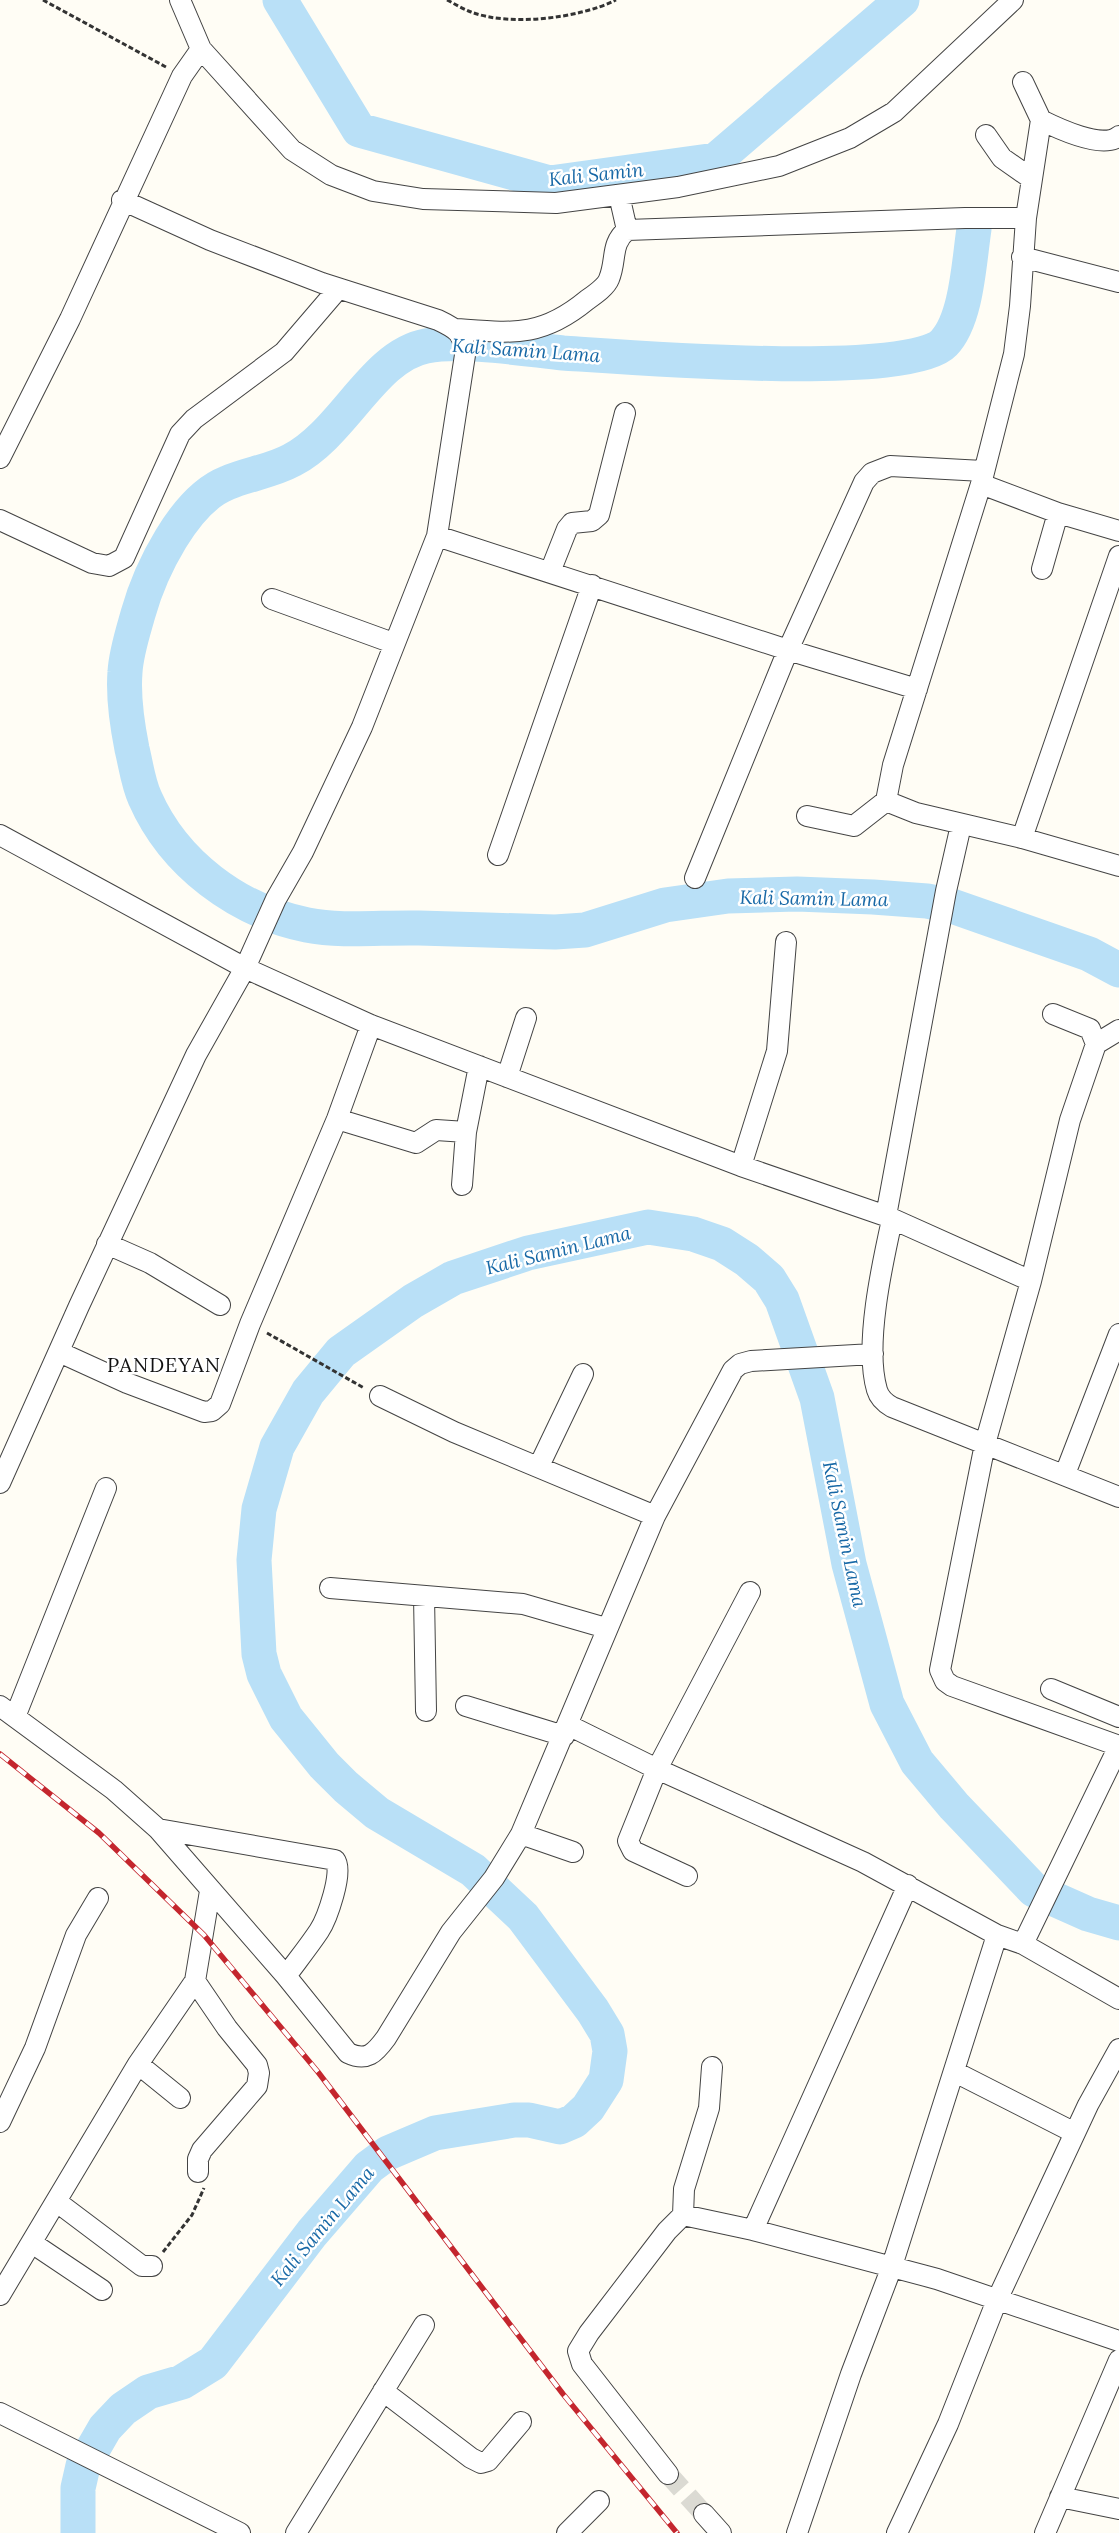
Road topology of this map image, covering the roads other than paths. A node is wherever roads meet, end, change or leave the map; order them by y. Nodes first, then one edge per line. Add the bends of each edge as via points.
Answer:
1 (180, 0) edge
2 (1014, 0) edge
3 (202, 49) junction
4 (1023, 82) dead end
5 (1041, 120) junction
6 (986, 135) dead end
7 (1119, 136) edge
8 (1032, 179) junction
9 (619, 195) junction
10 (122, 200) junction
11 (1026, 218) junction
12 (627, 230) junction
13 (1022, 257) junction
14 (1119, 282) edge
15 (338, 290) junction
16 (456, 329) junction
17 (625, 413) dead end
18 (0, 458) edge
19 (982, 477) junction
20 (1058, 513) junction
21 (0, 520) edge
22 (1119, 532) edge
23 (437, 536) junction
24 (1119, 556) edge
25 (1042, 570) dead end
26 (550, 572) junction
27 (592, 585) junction
28 (272, 599) dead end
29 (394, 642) junction
30 (788, 650) junction
31 (917, 689) junction
32 (886, 801) junction
33 (807, 816) dead end
34 (961, 825) junction
35 (0, 835) edge
36 (1022, 838) junction
37 (498, 855) dead end
38 (1119, 866) edge
39 (695, 878) dead end
40 (786, 942) dead end
41 (245, 968) junction
42 (1053, 1014) dead end
43 (526, 1018) dead end
44 (371, 1025) junction
45 (1119, 1030) edge
46 (1096, 1044) junction
47 (479, 1066) junction
48 (507, 1076) junction
49 (337, 1119) junction
50 (466, 1132) junction
51 (741, 1166) junction
52 (462, 1185) dead end
53 (889, 1218) junction
54 (107, 1244) junction
55 (1031, 1281) junction
56 (220, 1305) dead end
57 (1119, 1334) edge
58 (59, 1352) junction
59 (872, 1354) junction
60 (583, 1374) dead end
61 (380, 1396) road end
62 (985, 1444) junction
63 (6, 1453) edge
64 (539, 1466) junction
65 (1065, 1474) junction
66 (0, 1484) edge
67 (106, 1488) dead end
68 (1119, 1497) edge
69 (655, 1516) junction
70 (330, 1588) dead end
71 (750, 1592) dead end
72 (424, 1596) junction
73 (606, 1628) junction
74 (1051, 1689) dead end
75 (466, 1706) dead end
76 (426, 1711) dead end
77 (8, 1712) edge
78 (1119, 1717) edge
79 (566, 1731) junction
80 (1119, 1746) edge
81 (657, 1769) junction
82 (158, 1830) junction
83 (521, 1834) junction
84 (574, 1852) dead end
85 (687, 1876) dead end
86 (908, 1885) junction
87 (210, 1891) junction
88 (98, 1898) dead end
89 (997, 1935) junction
90 (1023, 1944) junction
91 (286, 1976) junction
92 (195, 1981) junction
93 (1119, 1999) edge
94 (1119, 2049) edge
95 (138, 2064) junction
96 (712, 2067) dead end
97 (955, 2072) junction
98 (180, 2098) dead end
99 (0, 2122) edge
100 (1075, 2133) junction
101 (198, 2172) dead end
102 (57, 2202) junction
103 (682, 2215) junction
104 (753, 2230) junction
105 (32, 2243) junction
106 (152, 2266) road end
107 (890, 2269) junction
108 (3, 2283) edge
109 (102, 2290) dead end
110 (998, 2300) junction
111 (424, 2325) dead end
112 (1119, 2342) edge
113 (1119, 2360) edge
114 (383, 2391) junction
115 (0, 2414) edge
116 (521, 2422) dead end
117 (668, 2474) tunnel mouth
118 (1060, 2497) junction
119 (599, 2501) dead end
120 (1119, 2509) edge
121 (704, 2514) tunnel mouth
122 (240, 2533) edge
123 (296, 2533) edge
124 (567, 2533) edge
125 (721, 2533) edge
126 (798, 2533) edge
127 (897, 2533) edge
128 (1045, 2533) edge

1 - 3 street
2 - 9 street via 894,112 850,138 779,166 678,188
3 - 9 street via 292,150 331,175 373,191 423,199 491,202 556,203
3 - 10 street via 182,76
4 - 5 street
5 - 7 street via 1103,142
5 - 8 street
6 - 8 street via 1002,158
8 - 11 street
9 - 12 street
10 - 15 street via 210,240
10 - 18 street via 70,319
11 - 12 street
11 - 13 street
12 - 16 street via 617,238 609,280 571,313 541,327 514,333
13 - 14 street
13 - 19 street via 1014,354
15 - 16 street via 438,320
15 - 21 street via 284,352 194,419 180,434 124,558 109,566 92,563
16 - 23 street via 464,342 465,355
17 - 26 street via 599,515 592,520 572,523
19 - 20 street
19 - 30 street via 890,466 872,472 864,482
19 - 31 street
20 - 22 street
20 - 25 street
23 - 26 street
23 - 29 street
24 - 36 street
26 - 27 street
27 - 30 street
27 - 37 street
28 - 29 street
29 - 41 street via 362,726
30 - 31 street
30 - 39 street
31 - 32 street via 893,765
32 - 33 street via 854,826
32 - 34 street via 902,809
34 - 36 street
34 - 53 street via 946,891
35 - 41 street
36 - 38 street
40 - 51 street via 777,1051
41 - 44 street
41 - 54 street via 196,1055
42 - 46 street via 1090,1029
43 - 48 street
44 - 47 street
44 - 49 street
45 - 46 street
46 - 55 street via 1070,1120
47 - 48 street
47 - 50 street
48 - 51 street
49 - 50 street via 416,1143 436,1130
49 - 58 street via 250,1324 220,1404 209,1412 127,1383
50 - 52 street
51 - 53 street
53 - 55 street
53 - 59 street
54 - 56 street via 150,1263
54 - 58 street
55 - 62 street
57 - 65 street
58 - 63 street
59 - 62 street via 876,1389 886,1403
59 - 69 street via 767,1359 746,1362 733,1370
60 - 64 street
61 - 64 street via 454,1432
62 - 65 street
62 - 80 street via 940,1670 942,1677 952,1686
63 - 66 street
64 - 69 street
65 - 68 street
67 - 77 street
69 - 73 street
70 - 72 street
71 - 81 street
72 - 73 street via 530,1605
72 - 76 street
73 - 79 street
74 - 78 street
75 - 79 street
77 - 82 street via 114,1790
79 - 81 street
79 - 83 street
80 - 90 street
81 - 85 street via 629,1845 632,1851
81 - 86 street
82 - 87 street
82 - 91 street via 335,1860 339,1870 323,1923
83 - 84 street
83 - 91 street via 489,1884 451,1932 376,2053 356,2057 348,2053
86 - 89 street
86 - 104 street
87 - 91 street
87 - 92 street
88 - 99 street via 76,1935 36,2048
89 - 90 street
89 - 97 street
90 - 93 street
92 - 95 street
92 - 101 street via 254,2060 259,2072 256,2086 202,2150
94 - 100 street
95 - 98 street
95 - 102 street
96 - 103 street via 709,2108 684,2189
97 - 100 street
97 - 107 street
100 - 110 street
102 - 105 street
102 - 106 street via 142,2266
103 - 104 street
103 - 117 street via 578,2351 582,2364
104 - 107 street
105 - 108 street
105 - 109 street
107 - 110 street via 937,2279
107 - 126 street
110 - 112 street
110 - 127 street via 948,2424
111 - 114 street
113 - 118 street
114 - 116 street via 482,2463 488,2461
114 - 123 street
115 - 122 street
118 - 120 street
118 - 128 street
119 - 124 street
121 - 125 street

